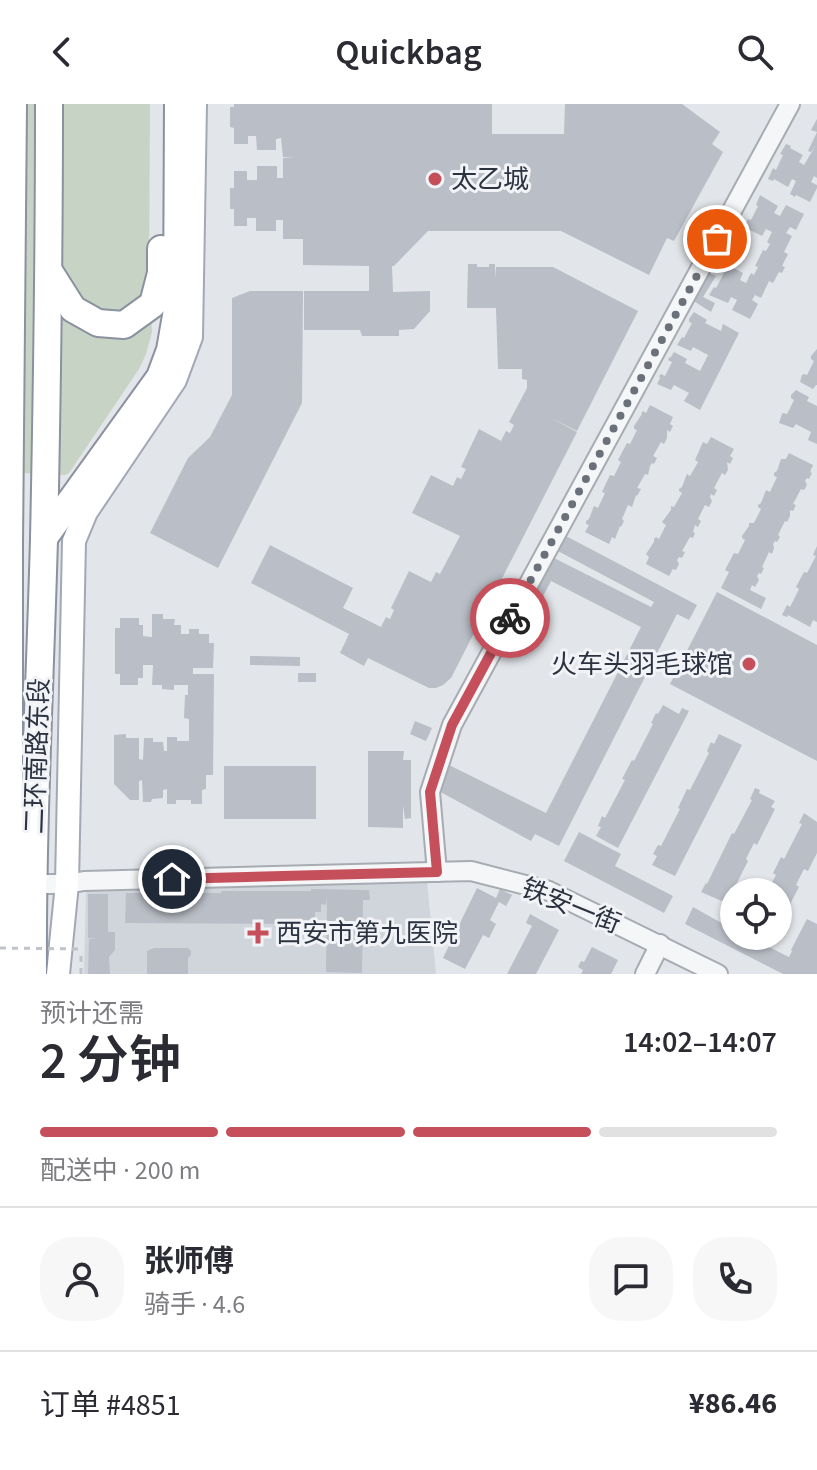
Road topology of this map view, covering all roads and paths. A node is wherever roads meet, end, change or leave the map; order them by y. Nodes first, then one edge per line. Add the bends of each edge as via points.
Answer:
1 (13, 104) edge
2 (49, 104) edge
3 (160, 104) edge
4 (178, 104) edge
5 (195, 104) edge
6 (790, 104) edge
7 (49, 271) junction
8 (6, 292) edge
9 (4, 537) edge
10 (44, 538) junction
11 (10, 869) edge
12 (437, 872) junction
13 (67, 884) junction
14 (660, 944) junction
15 (0, 948) edge
16 (7, 974) edge
17 (33, 974) edge
18 (58, 974) edge
19 (81, 974) edge
20 (645, 974) edge
21 (718, 974) edge

1 - 8 highway, 二环南路东段
2 - 7 highway, 二环南路东段
3 - 7 highway via 161,273 153,304 124,325 98,323 73,309
4 - 10 highway via 177,310 170,350 160,377
5 - 13 main road via 191,337 175,380 86,512 74,541
6 - 12 street via 452,725 430,792
7 - 10 highway, 二环南路东段
8 - 9 highway, 二环南路东段
9 - 11 highway, 二环南路东段
10 - 11 highway, 二环南路东段
11 - 13 street, 铁安一街
11 - 16 highway, 二环南路东段
11 - 17 highway, 二环南路东段
12 - 13 street, 铁安一街
12 - 14 street, 铁安一街 via 471,871 549,891
13 - 18 main road
14 - 20 street
14 - 21 street, 铁安一街
15 - 19 path, bridge via 82,949

